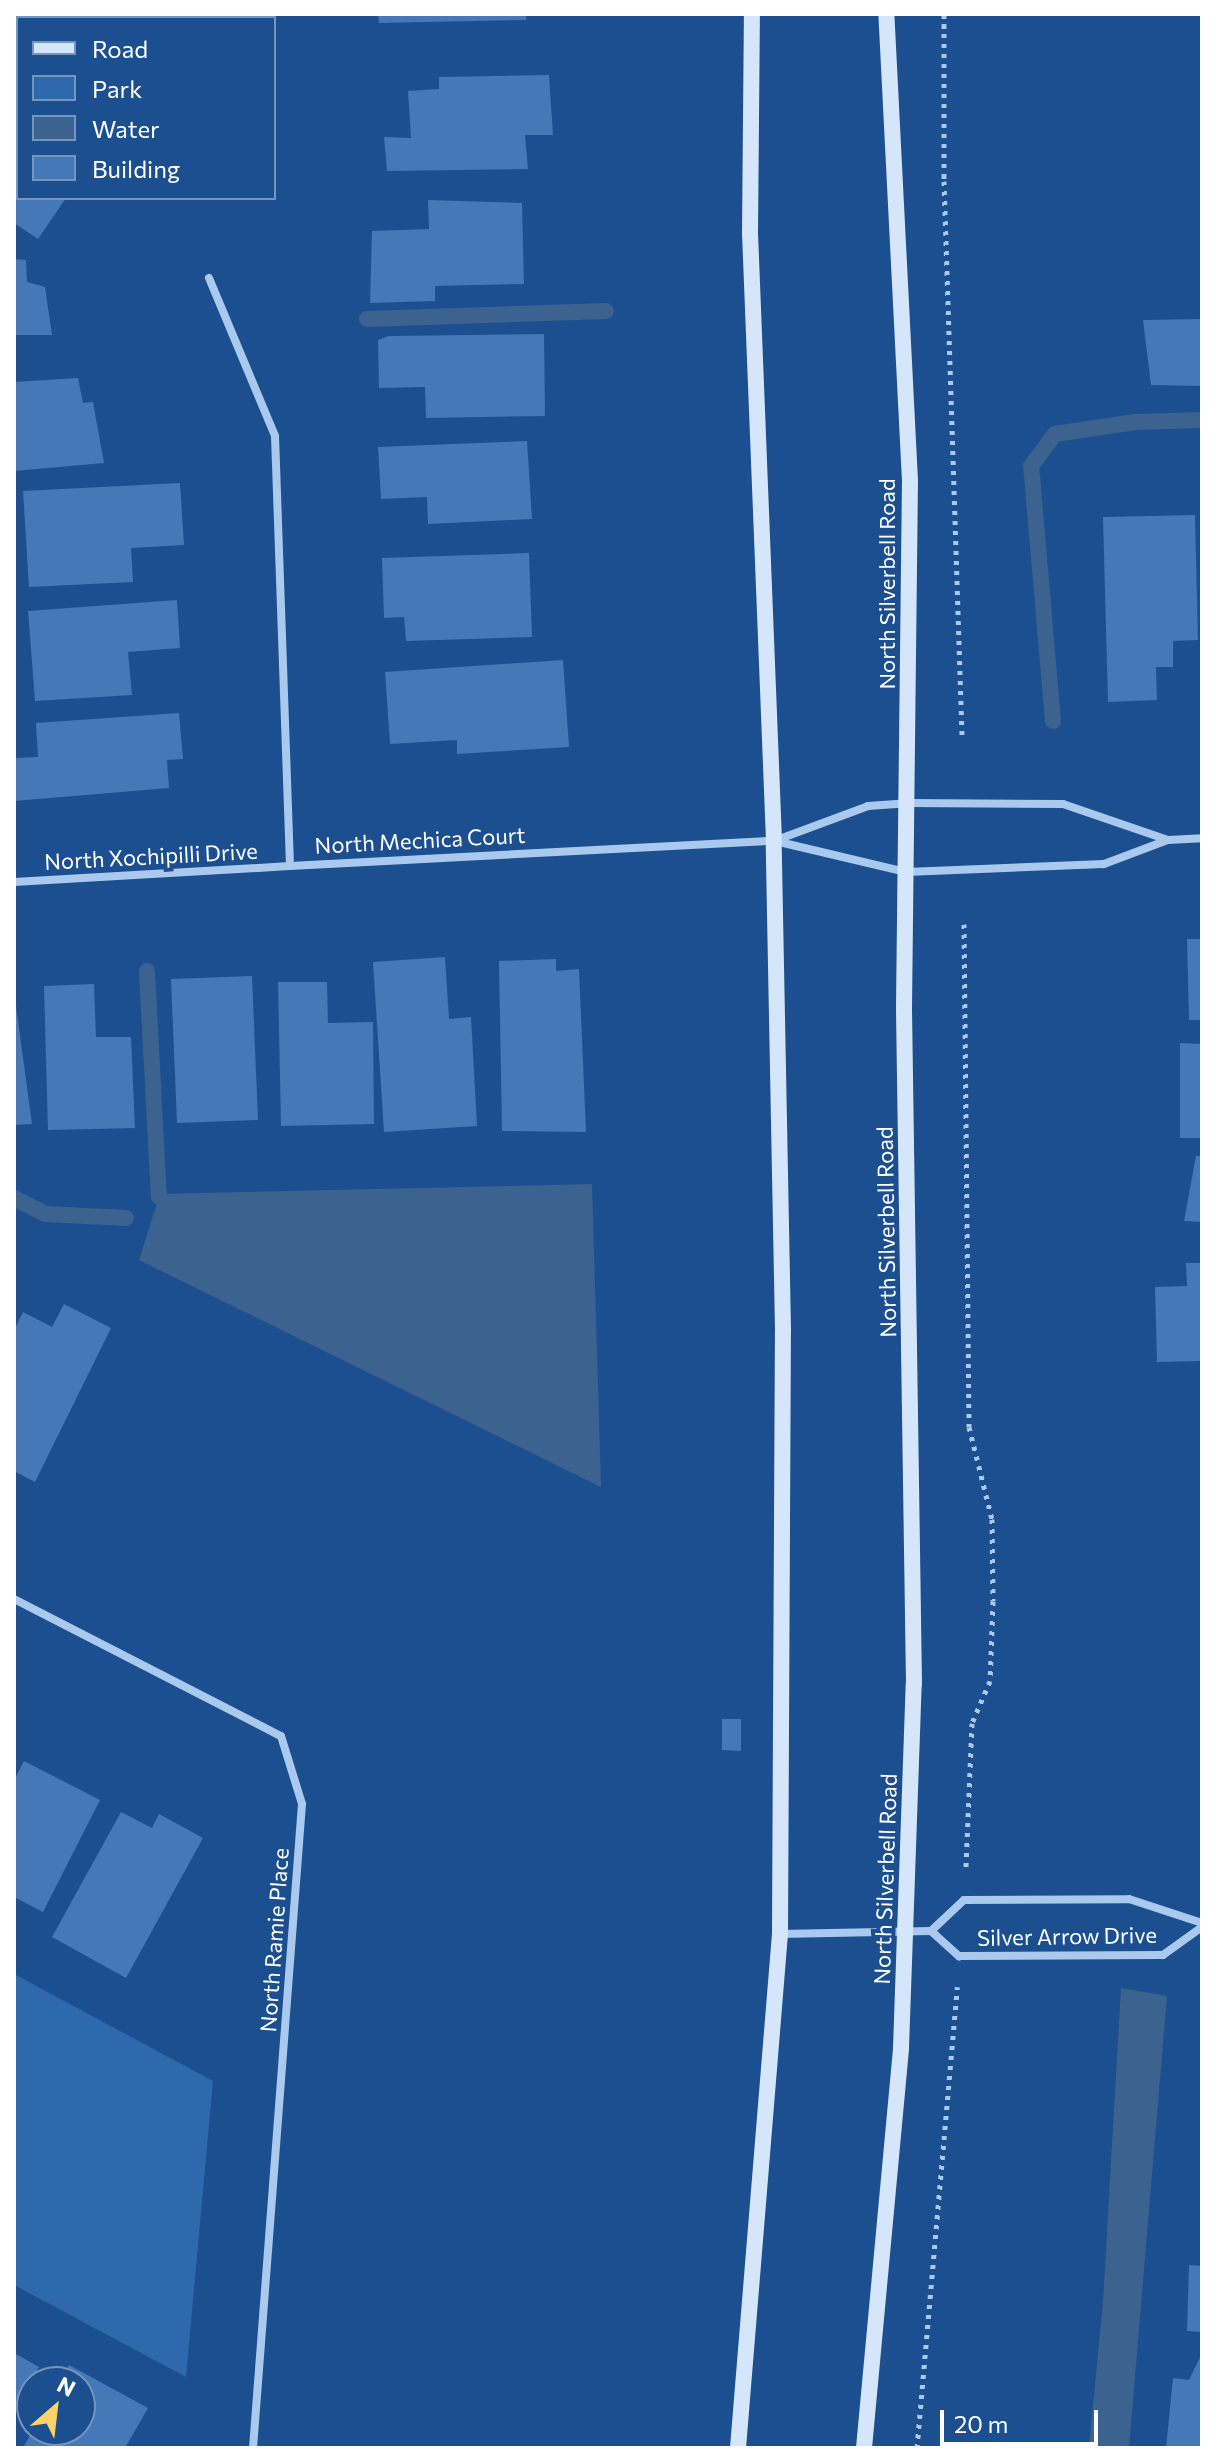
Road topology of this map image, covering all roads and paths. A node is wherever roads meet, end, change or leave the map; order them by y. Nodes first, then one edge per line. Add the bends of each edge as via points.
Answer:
1 (752, 14) edge
2 (886, 14) edge
3 (944, 14) edge
4 (209, 278) dead end
5 (962, 736) dead end
6 (907, 803) junction
7 (1202, 838) edge
8 (1168, 840) junction
9 (774, 841) junction
10 (290, 866) junction
11 (906, 872) junction
12 (14, 882) edge
13 (964, 924) dead end
14 (14, 1599) edge
15 (969, 1832) dead end
16 (1202, 1925) edge
17 (905, 1930) junction
18 (931, 1931) junction
19 (780, 1934) junction
20 (956, 1999) dead end
21 (253, 2448) edge
22 (738, 2448) edge
23 (864, 2448) edge
24 (917, 2448) edge

1 - 9 main road via 750,234
2 - 6 main road, North Silverbell Road via 910,481
3 - 5 path via 944,181
4 - 10 street, North Mechica Court via 275,436
6 - 8 street, North Mechica Court via 1063,804
6 - 9 street, North Mechica Court via 868,806
6 - 11 main road, North Silverbell Road
7 - 8 street
8 - 11 street via 1104,864
9 - 10 street, North Mechica Court
9 - 11 street
9 - 19 main road via 783,1330
10 - 12 street, North Xochipilli Drive
11 - 17 main road, North Silverbell Road via 914,1605
13 - 15 path via 969,1427 992,1519 993,1601 990,1681 972,1723
14 - 21 street, North Ramie Place via 281,1736 302,1804
16 - 18 street, Silver Arrow Drive via 1129,1899 964,1900
16 - 18 street, Silver Arrow Drive via 1163,1955 959,1956
17 - 18 street
17 - 19 street
17 - 23 main road, North Silverbell Road via 901,2048
19 - 22 main road
20 - 24 path

